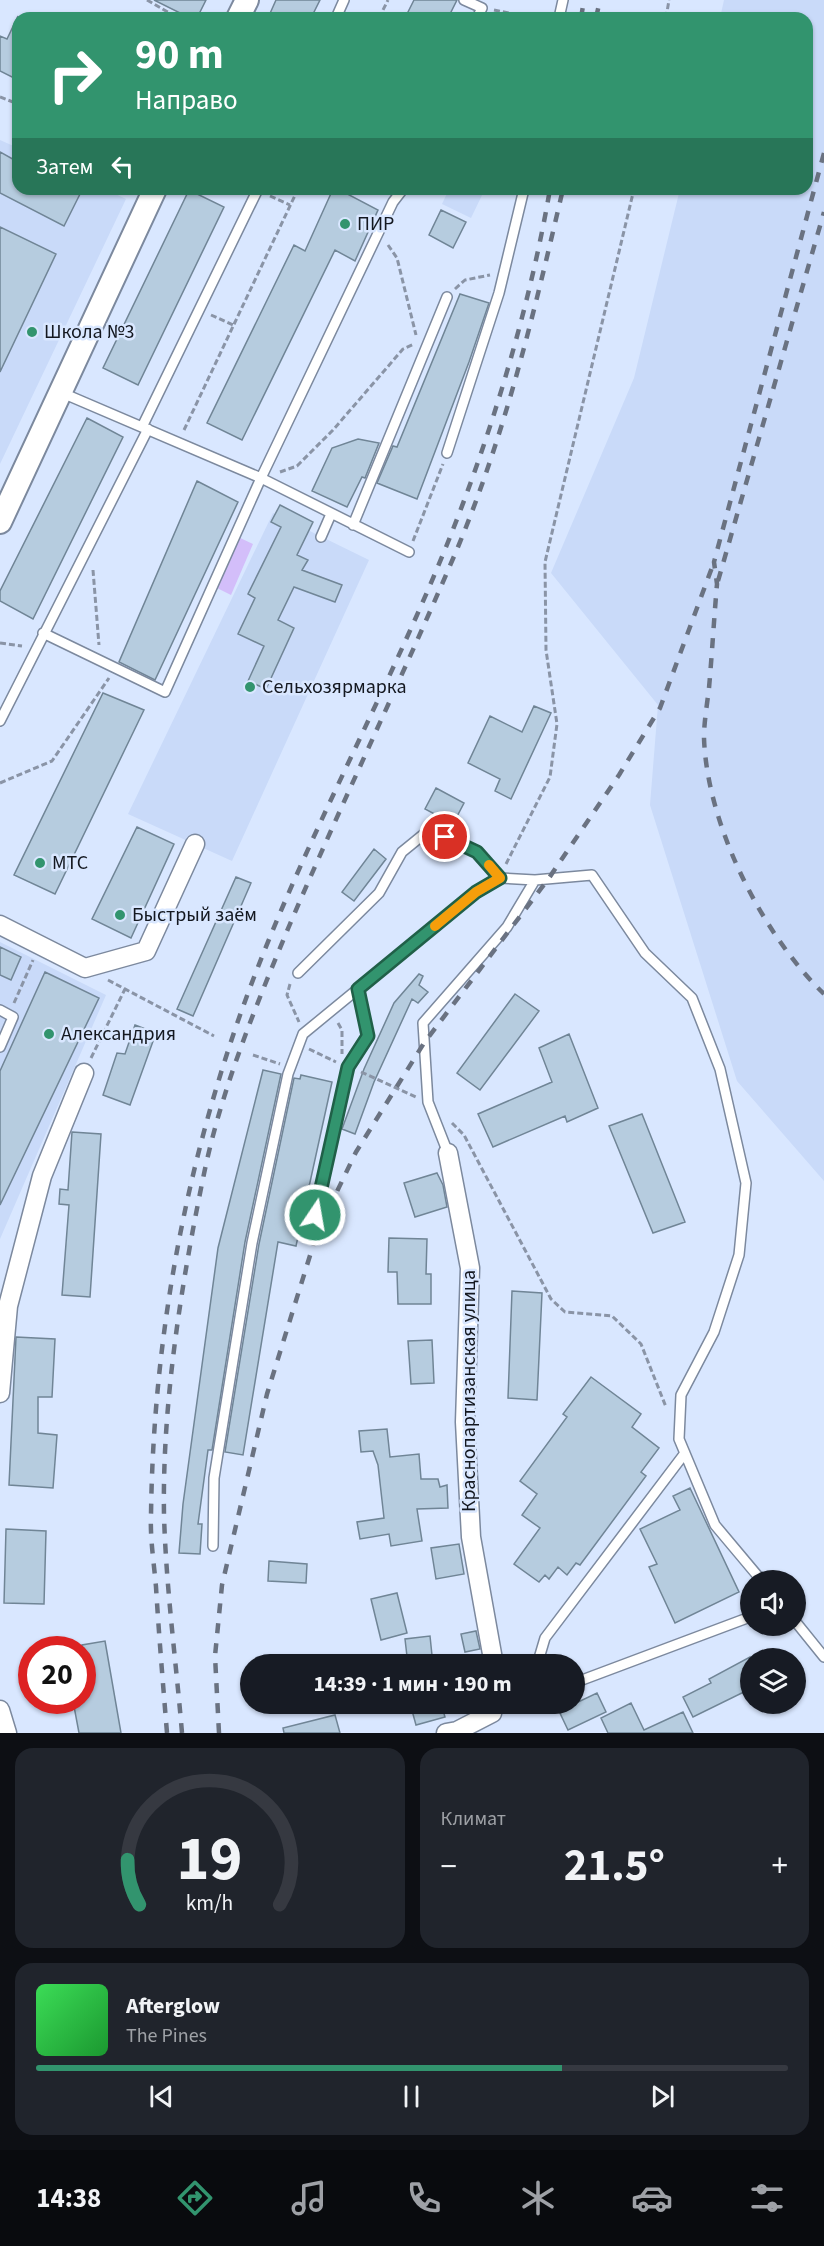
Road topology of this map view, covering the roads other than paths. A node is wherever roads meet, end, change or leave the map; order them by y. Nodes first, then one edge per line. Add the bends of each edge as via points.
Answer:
1 (464, 0) edge
2 (480, 12) edge
3 (152, 195) edge
4 (254, 195) edge
5 (400, 195) edge
6 (523, 195) edge
7 (447, 297) road end
8 (60, 392) junction
9 (145, 428) junction
10 (447, 453) road end
11 (261, 478) junction
12 (331, 514) junction
13 (0, 522) edge
14 (353, 525) junction
15 (321, 537) dead end
16 (410, 552) road end
17 (43, 633) junction
18 (0, 721) edge
19 (195, 844) dead end
20 (500, 878) junction
21 (535, 880) junction
22 (0, 925) edge
23 (298, 973) road end
24 (358, 989) junction
25 (0, 1010) edge
26 (0, 1047) edge
27 (84, 1073) road end
28 (448, 1153) joint
29 (315, 1215) dead end
30 (0, 1393) edge
31 (685, 1453) junction
32 (213, 1546) dead end
33 (753, 1570) edge
34 (740, 1621) edge
35 (806, 1635) edge
36 (492, 1654) edge
37 (540, 1654) edge
38 (824, 1657) edge
39 (585, 1679) edge
40 (0, 1710) edge
41 (490, 1714) edge
42 (7, 1733) edge
43 (446, 1733) edge

1 - 2 lane via 482,8
3 - 8 street
4 - 9 lane
5 - 11 lane
6 - 10 lane via 505,271
7 - 14 lane
8 - 9 lane
8 - 13 street
9 - 11 lane
9 - 17 lane
11 - 12 lane
11 - 17 lane via 165,692
12 - 14 lane
12 - 15 lane
14 - 16 lane
17 - 18 lane
19 - 22 street via 146,951 85,968
20 - 21 lane
20 - 23 lane via 477,852 429,830 402,852 379,893
20 - 24 lane via 476,892
21 - 28 lane via 507,927 423,1023 428,1102
21 - 31 lane via 592,875 645,953 692,998 720,1069 746,1183 745,1194 739,1256 714,1332 681,1395 679,1439
24 - 29 lane via 368,1036 348,1067
24 - 32 lane via 303,1034 291,1067 252,1243 219,1443
25 - 26 lane via 13,1017
27 - 30 street via 42,1176 8,1306
28 - 36 street, Краснопартизанская улица via 470,1268 465,1422 471,1537
31 - 33 lane via 715,1525
31 - 37 lane via 545,1638
34 - 39 lane
35 - 38 lane
40 - 42 street
41 - 43 street

